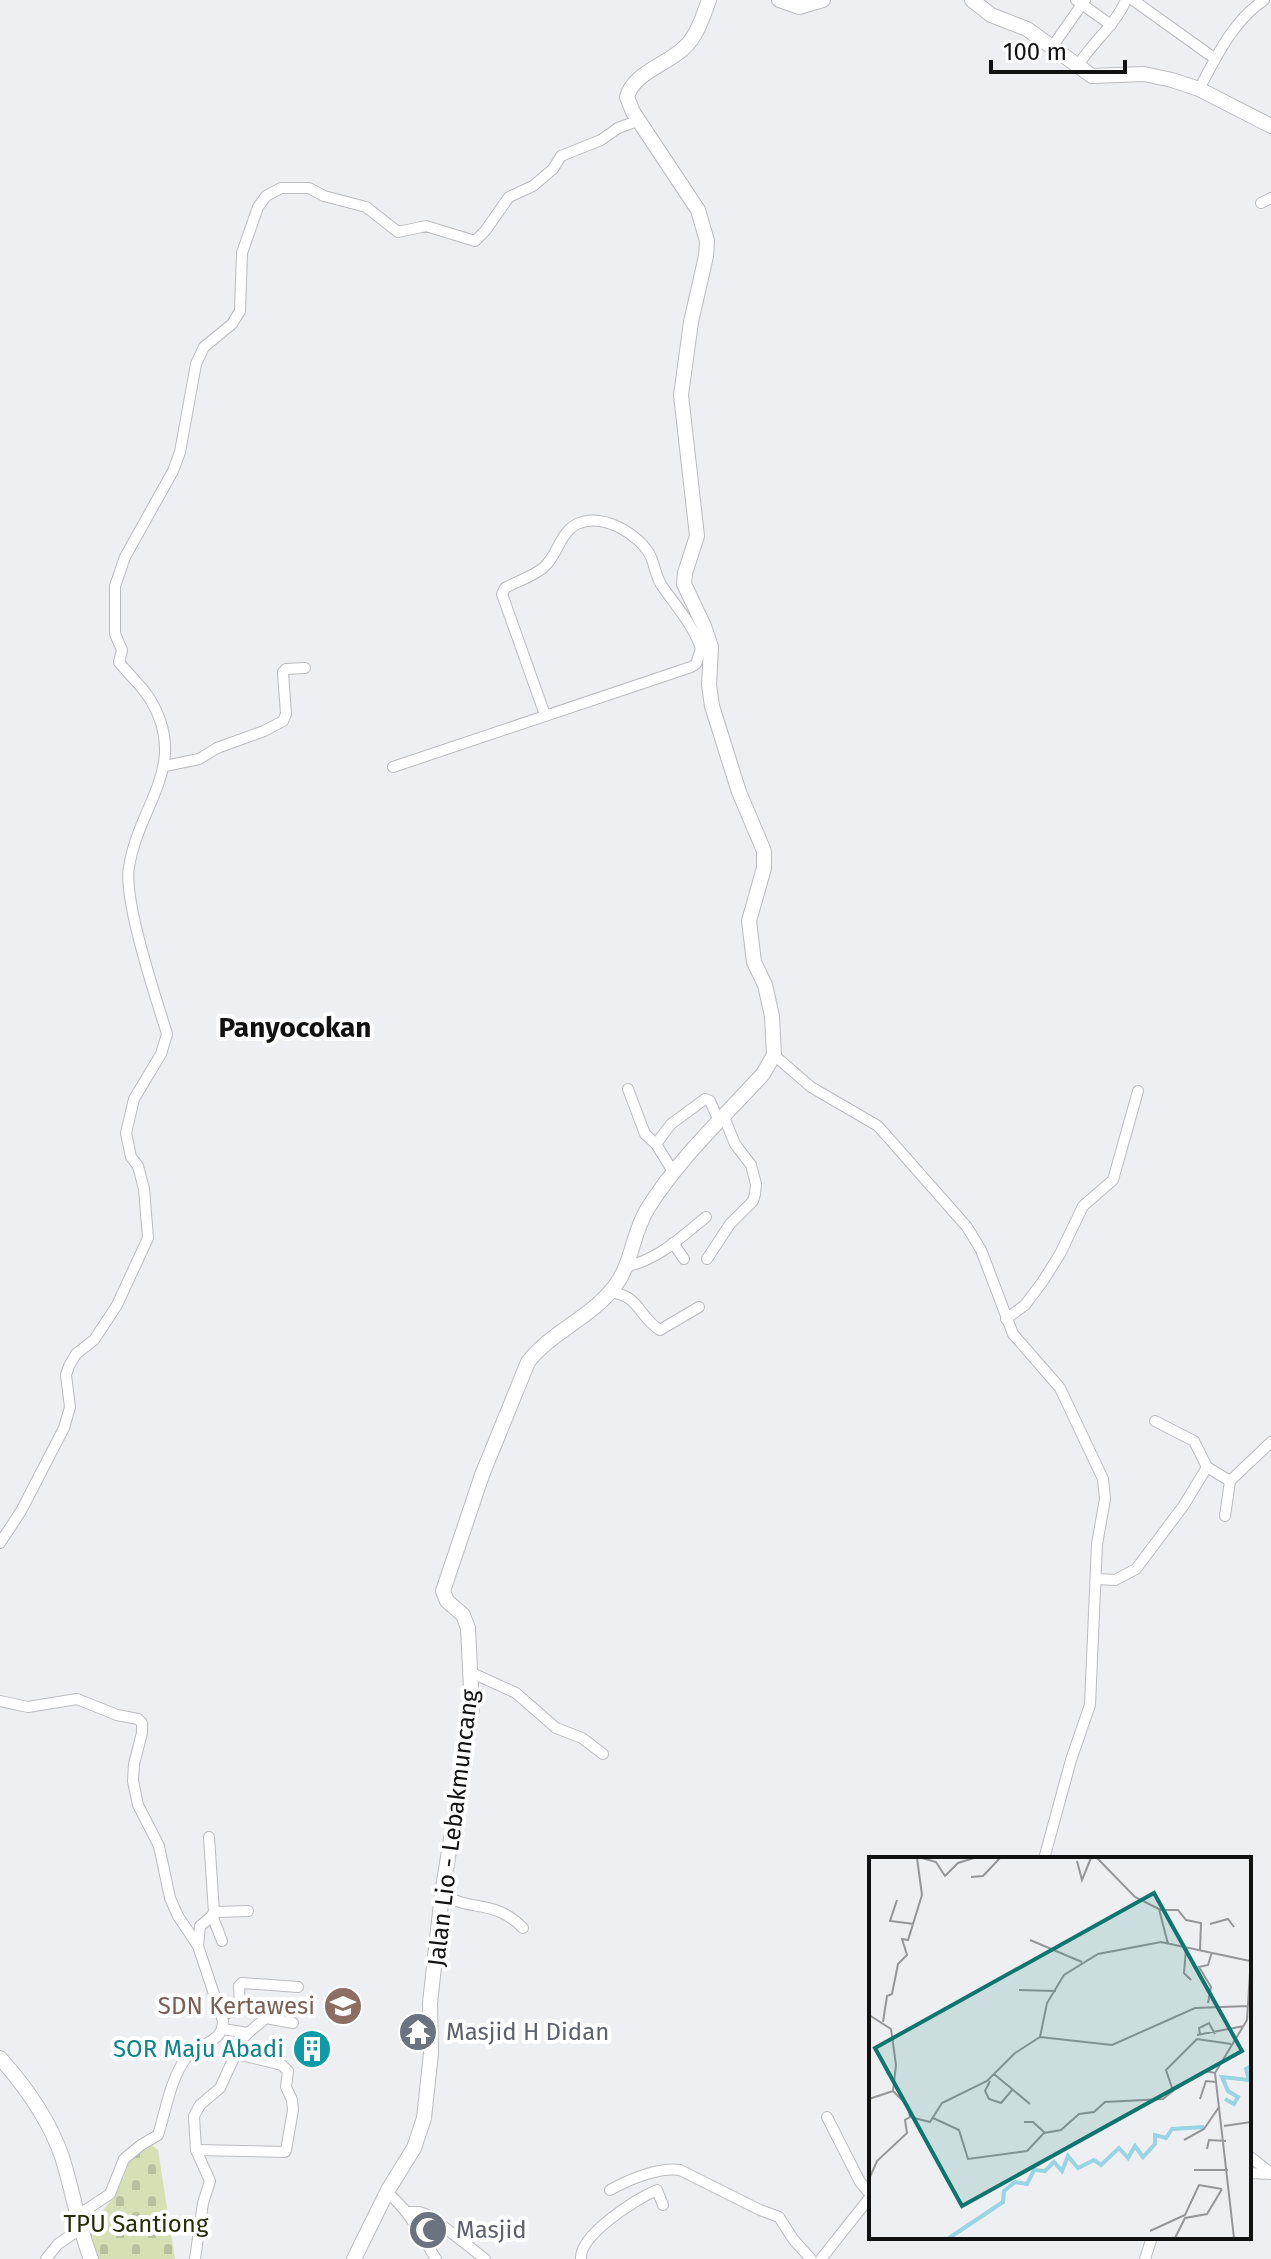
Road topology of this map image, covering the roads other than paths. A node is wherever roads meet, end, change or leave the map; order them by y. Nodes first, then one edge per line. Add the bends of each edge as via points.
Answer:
1 (709, 0) edge
2 (779, 0) edge
3 (823, 0) edge
4 (972, 0) edge
5 (1126, 0) edge
6 (1133, 0) edge
7 (1264, 0) edge
8 (1081, 2) edge
9 (1111, 25) junction
10 (1052, 47) junction
11 (1214, 58) junction
12 (1077, 67) junction
13 (1199, 89) junction
14 (640, 120) junction
15 (1271, 126) edge
16 (706, 648) junction
17 (305, 668) dead end
18 (545, 715) junction
19 (165, 766) junction
20 (393, 767) dead end
21 (774, 1055) junction
22 (628, 1089) dead end
23 (1138, 1091) dead end
24 (722, 1119) junction
25 (656, 1144) junction
26 (672, 1170) junction
27 (706, 1217) dead end
28 (673, 1243) junction
29 (684, 1259) dead end
30 (707, 1259) dead end
31 (628, 1266) junction
32 (610, 1292) junction
33 (699, 1307) dead end
34 (1006, 1319) junction
35 (1155, 1421) dead end
36 (1271, 1442) edge
37 (1207, 1467) junction
38 (1230, 1481) junction
39 (1225, 1516) dead end
40 (0, 1543) edge
41 (1096, 1579) junction
42 (472, 1673) junction
43 (0, 1701) edge
44 (603, 1754) dead end
45 (209, 1837) dead end
46 (1045, 1857) edge
47 (442, 1894) junction
48 (248, 1911) dead end
49 (213, 1914) junction
50 (523, 1928) dead end
51 (222, 1941) dead end
52 (198, 1946) junction
53 (298, 1987) dead end
54 (222, 2014) junction
55 (293, 2023) dead end
56 (223, 2029) junction
57 (248, 2033) junction
58 (237, 2054) junction
59 (0, 2058) edge
60 (827, 2117) dead end
61 (196, 2150) junction
62 (1251, 2158) edge
63 (1271, 2173) edge
64 (654, 2174) junction
65 (610, 2190) dead end
66 (657, 2190) junction
67 (387, 2193) junction
68 (869, 2193) edge
69 (869, 2199) edge
70 (663, 2205) dead end
71 (408, 2212) junction
72 (79, 2222) junction
73 (1151, 2239) edge
74 (46, 2259) edge
75 (91, 2259) edge
76 (195, 2259) edge
77 (354, 2259) edge
78 (436, 2259) edge
79 (485, 2259) edge
80 (581, 2259) edge
81 (811, 2259) edge
82 (821, 2259) edge
83 (1145, 2259) edge

1 - 14 street via 691,41 632,84 627,97
2 - 3 street via 799,7
4 - 10 street
5 - 9 street
6 - 11 street
7 - 11 street via 1242,17
8 - 9 street
8 - 10 street
9 - 12 street
10 - 12 street
11 - 13 street
12 - 13 street via 1092,76 1144,74
13 - 15 street
14 - 16 street via 698,210 707,241 681,395 697,536 684,584 704,626
14 - 19 street via 561,156 533,186 509,197 475,241 426,226 398,232 366,207 309,188 281,188 266,196 242,253 240,311 204,347 196,364 180,452 115,586 119,662 151,700 161,722
16 - 18 street via 691,667
16 - 18 street via 659,581 642,545 615,525 579,523 567,531 545,567 502,594
16 - 21 street via 712,706 764,851 749,932 772,1016
17 - 19 street via 283,672 286,714 276,726 199,759
18 - 20 street
19 - 40 street via 128,869 167,1034 134,1099 126,1133 144,1189 148,1238 117,1305 69,1366 70,1407 64,1428
21 - 24 street, Jalan Lio - Lebakmuncang
21 - 34 street via 811,1087 878,1126 967,1227
22 - 25 street via 645,1134
23 - 34 street via 1113,1180 1083,1206 1043,1281
24 - 25 street via 704,1100 671,1124
24 - 26 street, Jalan Lio - Lebakmuncang
24 - 30 street via 751,1165 755,1194
25 - 26 street
26 - 31 street, Jalan Lio - Lebakmuncang via 638,1226
27 - 28 street
28 - 29 street
28 - 31 street
31 - 32 street, Jalan Lio - Lebakmuncang
32 - 33 street via 634,1300 660,1330
32 - 42 street, Jalan Lio - Lebakmuncang via 528,1362 482,1475 443,1591 466,1621
34 - 41 street via 1060,1388 1103,1479
35 - 37 street via 1194,1441
36 - 38 street
37 - 38 street
37 - 41 street via 1136,1569 1111,1581
38 - 39 street
41 - 46 street via 1090,1705
42 - 44 street via 516,1693 556,1728
42 - 47 street, Jalan Lio - Lebakmuncang via 468,1740
43 - 52 street via 28,1707 77,1699 142,1723 133,1781 138,1805 159,1846 170,1898
45 - 49 street
47 - 50 street via 456,1902 498,1909
47 - 67 street, Jalan Lio - Lebakmuncang via 424,2118 414,2148
48 - 49 street
49 - 51 street
49 - 52 street via 200,1926
52 - 54 street
53 - 54 street via 242,1983 239,2008
54 - 56 street
55 - 57 street via 266,2018
56 - 57 street
56 - 72 street via 185,2059 157,2137 129,2154 110,2194
57 - 58 street
58 - 61 street via 220,2088 196,2110
58 - 61 street via 288,2071 286,2087 293,2110 286,2150
59 - 72 street via 25,2085 51,2131
60 - 68 street
61 - 76 street via 210,2181
62 - 63 street
64 - 65 street
64 - 66 street
64 - 81 street via 680,2170 776,2215
66 - 70 street
66 - 80 street via 638,2198 596,2232 585,2243
67 - 71 street
67 - 77 street, Jalan Lio - Lebakmuncang
69 - 82 street
71 - 78 street
71 - 79 street via 430,2216
72 - 74 street
72 - 75 street
73 - 83 street

